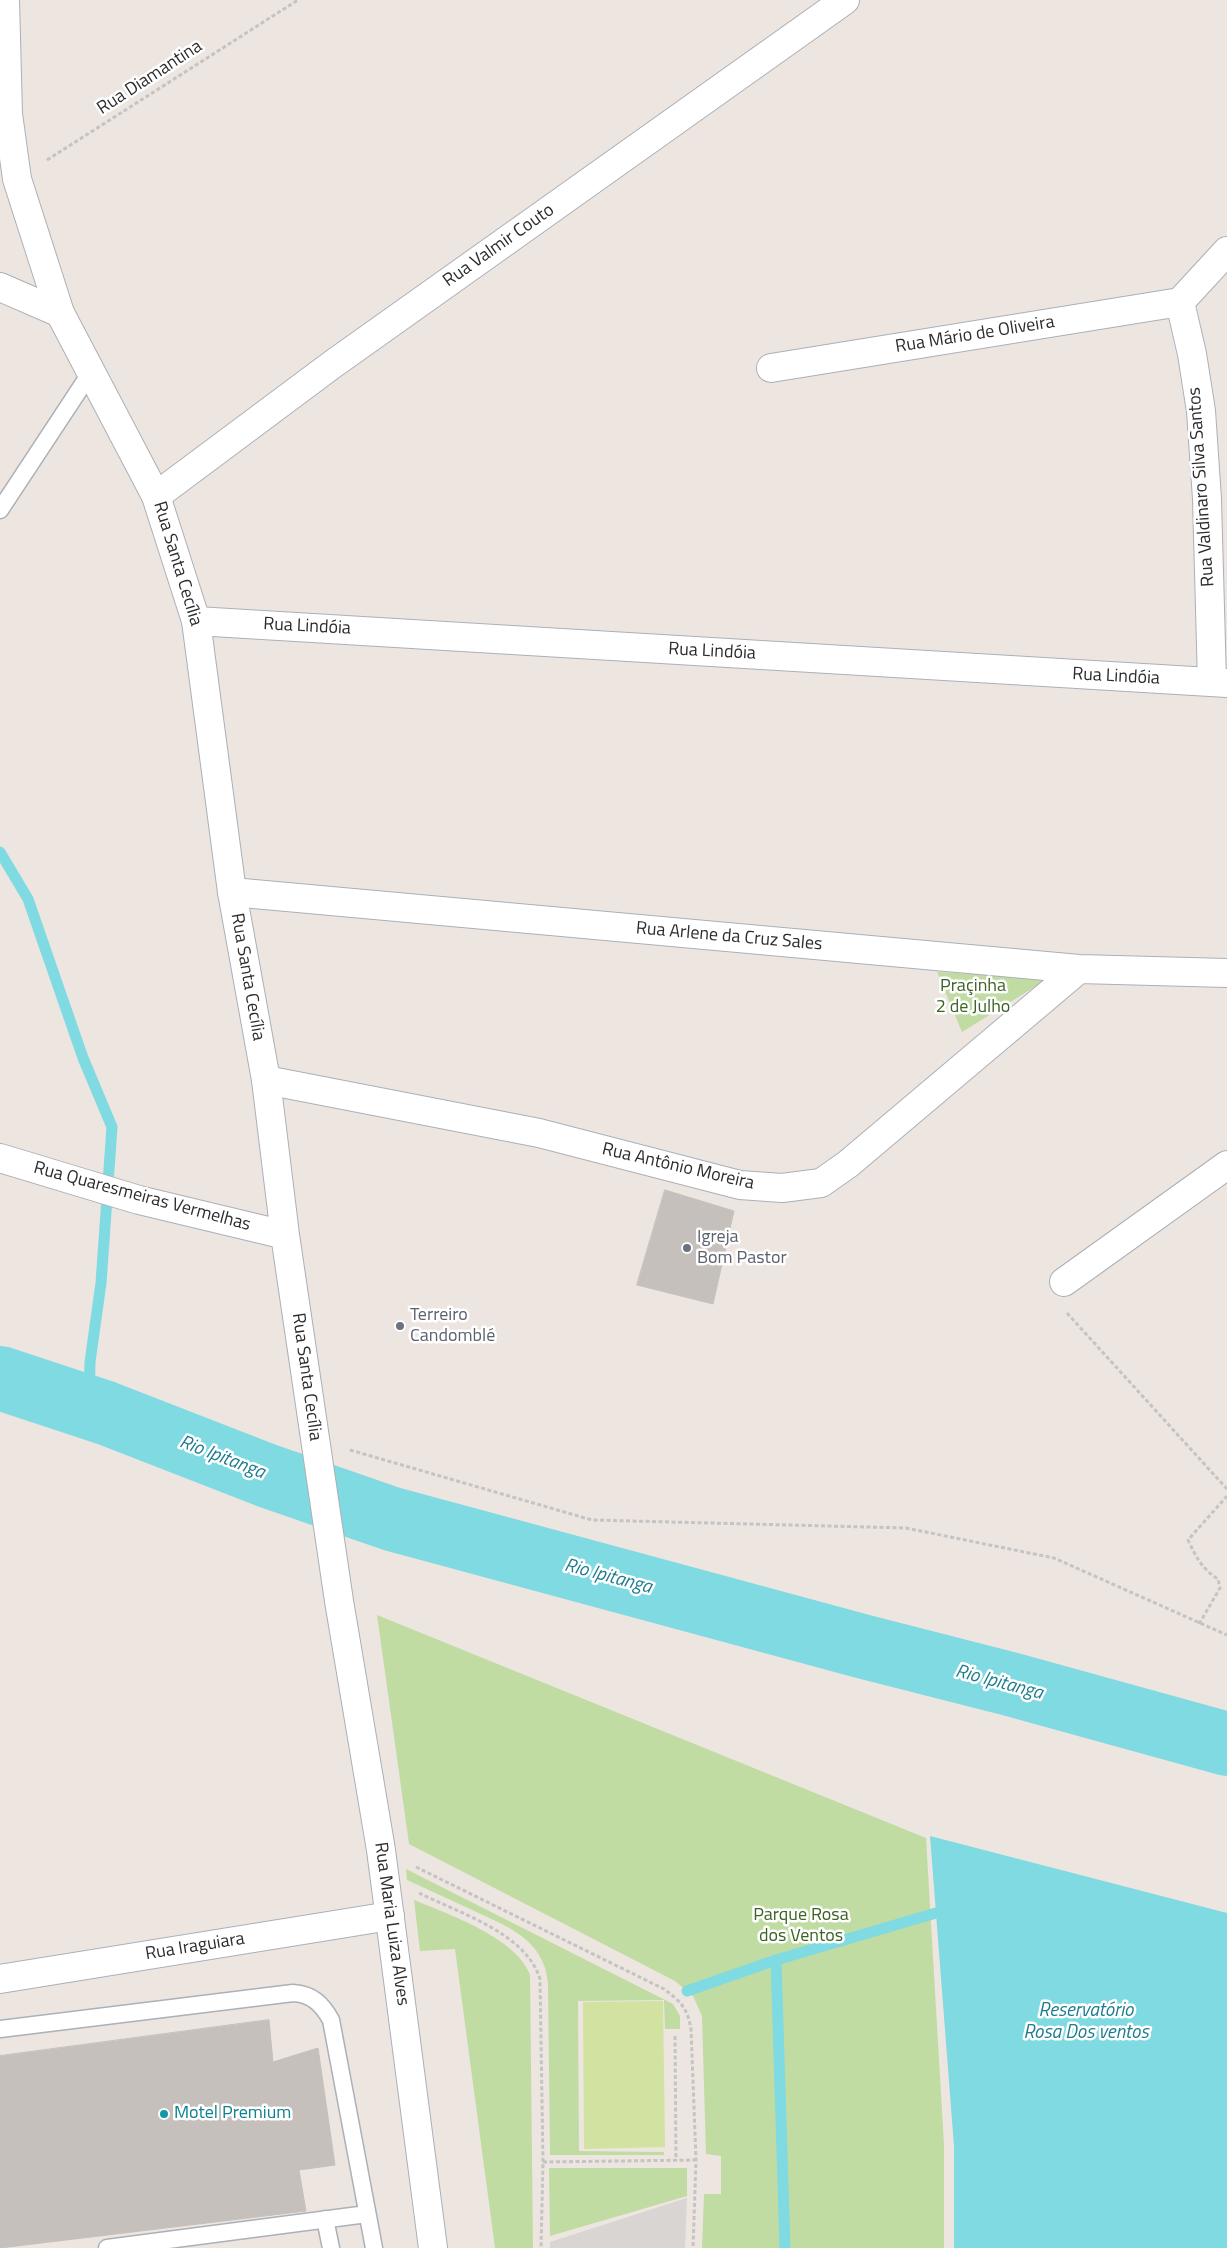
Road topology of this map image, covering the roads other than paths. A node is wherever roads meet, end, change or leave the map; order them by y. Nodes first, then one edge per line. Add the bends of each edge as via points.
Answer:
1 (5, 0) edge
2 (832, 4) edge
3 (1227, 251) edge
4 (0, 287) edge
5 (1180, 302) junction
6 (60, 313) junction
7 (771, 368) dead end
8 (91, 372) junction
9 (156, 496) junction
10 (0, 510) edge
11 (196, 621) junction
12 (1219, 683) edge
13 (232, 892) junction
14 (1079, 969) junction
15 (1227, 972) edge
16 (266, 1080) junction
17 (0, 1158) edge
18 (1227, 1165) edge
19 (285, 1235) junction
20 (1064, 1282) road end
21 (339, 1601) joint
22 (390, 1916) junction
23 (0, 1979) edge
24 (0, 2029) edge
25 (367, 2214) junction
26 (325, 2219) junction
27 (107, 2248) edge
28 (332, 2248) edge
29 (374, 2248) edge
30 (433, 2248) edge

1 - 6 street, Rua Santa Cecília via 8,114 17,179
2 - 9 street, Rua Valmir Couto
3 - 5 street
4 - 6 street
5 - 7 street, Rua Mário de Oliveira
5 - 12 street, Rua Valdinaro Silva Santos via 1201,411
6 - 8 street, Rua Santa Cecília
8 - 9 street, Rua Santa Cecília
8 - 10 lane
9 - 11 street, Rua Santa Cecília
11 - 12 street, Rua Lindóia
11 - 13 street, Rua Santa Cecília
13 - 14 street, Rua Arlene da Cruz Sales
13 - 16 street, Rua Santa Cecília
14 - 15 street, Rua Arlene da Cruz Sales
14 - 16 street, Rua Antônio Moreira via 848,1164 821,1183 782,1188 740,1185 539,1133
16 - 19 street, Rua Santa Cecília
17 - 19 street, Rua Quaresmeiras Vermelhas via 139,1200
18 - 20 street
19 - 21 street, Rua Santa Cecília
21 - 22 street, Rua Maria Luiza Alves
22 - 23 street, Rua Iraguiara
22 - 30 street, Rua Maria Luiza Alves
24 - 25 lane via 293,1993 310,1997 318,2002 330,2020
25 - 26 lane
25 - 29 lane
26 - 27 lane
26 - 28 lane

